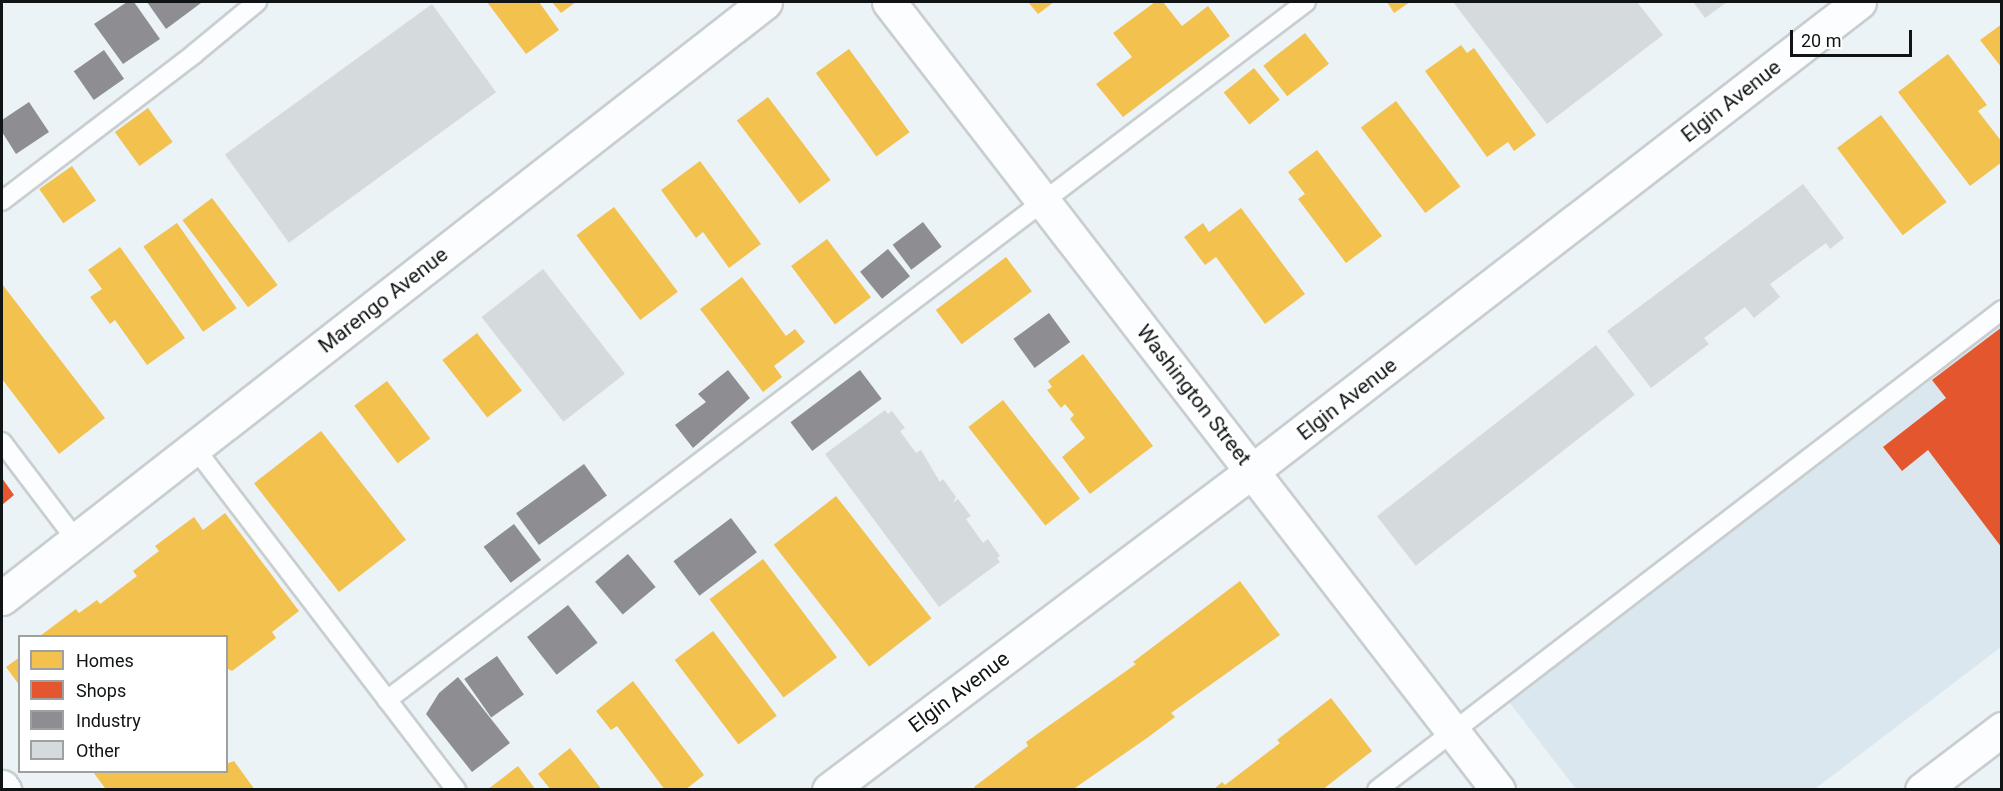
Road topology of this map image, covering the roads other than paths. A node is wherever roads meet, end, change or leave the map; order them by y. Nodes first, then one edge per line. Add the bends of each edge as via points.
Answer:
1 (257, 2) edge
2 (765, 2) edge
3 (889, 2) edge
4 (1306, 2) edge
5 (1859, 2) edge
6 (2, 201) edge
7 (1044, 201) junction
8 (2001, 310) edge
9 (2, 442) edge
10 (194, 447) junction
11 (1252, 471) junction
12 (76, 540) junction
13 (2, 598) edge
14 (387, 700) junction
15 (2001, 729) edge
16 (1453, 731) junction
17 (456, 789) edge
18 (829, 789) edge
19 (1377, 789) edge
20 (1498, 789) edge
21 (1922, 789) edge

1 - 6 lane
2 - 10 street, Marengo Avenue
3 - 7 street, Washington Street
4 - 7 lane
5 - 11 street, Elgin Avenue
7 - 11 street, Washington Street
7 - 14 lane
8 - 16 lane
9 - 12 lane
10 - 12 street, Marengo Avenue
10 - 14 lane
11 - 16 street, Washington Street
11 - 18 street, Elgin Avenue
12 - 13 street, Marengo Avenue
14 - 17 lane
15 - 21 street
16 - 19 lane
16 - 20 street, Washington Street

